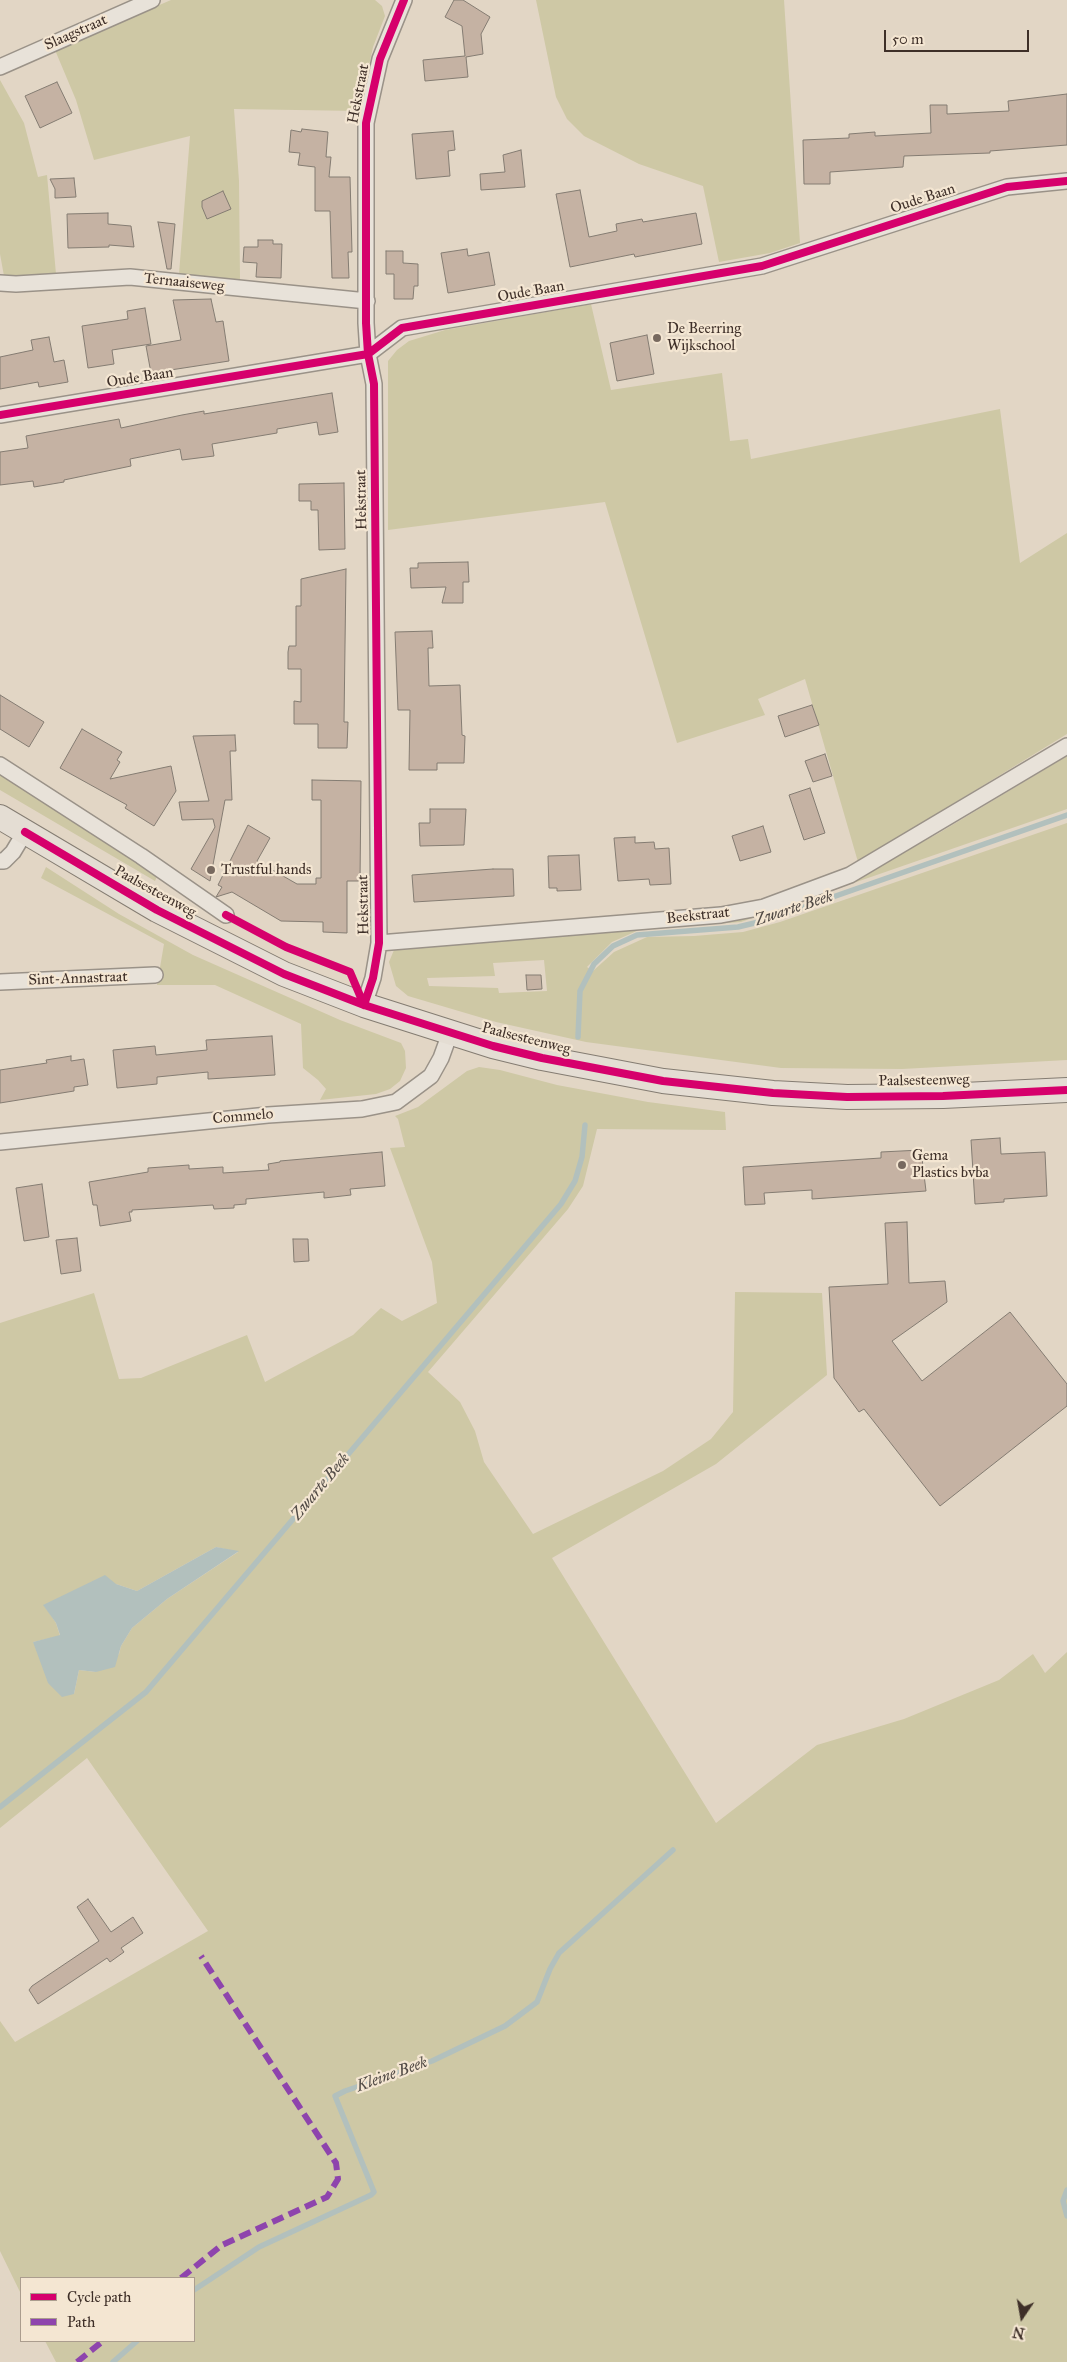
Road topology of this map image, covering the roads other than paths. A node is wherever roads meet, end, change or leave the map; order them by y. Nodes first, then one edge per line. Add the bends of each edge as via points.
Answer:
1 (152, 0) edge
2 (404, 0) edge
3 (0, 67) edge
4 (1067, 181) edge
5 (0, 283) edge
6 (367, 301) junction
7 (368, 354) junction
8 (0, 415) edge
9 (1067, 746) edge
10 (0, 765) edge
11 (0, 817) edge
12 (25, 832) junction
13 (0, 861) edge
14 (226, 915) dead end
15 (379, 943) junction
16 (155, 976) dead end
17 (0, 982) edge
18 (364, 1005) junction
19 (450, 1033) junction
20 (1067, 1090) edge
21 (0, 1142) edge

1 - 3 street, Slaagstraat
2 - 6 street, Hekstraat via 380,59 366,122
4 - 7 street, Oude Baan via 1007,187 762,266 402,328
5 - 6 street, Ternaaiseweg via 130,277
6 - 7 street, Hekstraat
7 - 8 street, Oude Baan
7 - 15 street, Hekstraat via 374,384
9 - 15 street, Beekstraat via 850,875 764,907 721,915
10 - 14 street, Paalsesteenweg
11 - 12 main road, Paalsesteenweg
12 - 13 street via 13,852
12 - 18 main road, Paalsesteenweg via 234,951
15 - 18 street, Hekstraat
16 - 17 street, Sint-Annastraat
18 - 19 main road, Paalsesteenweg
19 - 20 main road, Paalsesteenweg via 576,1065 725,1089 847,1097
19 - 21 street, Commelo via 431,1076 396,1102 362,1109 268,1115

